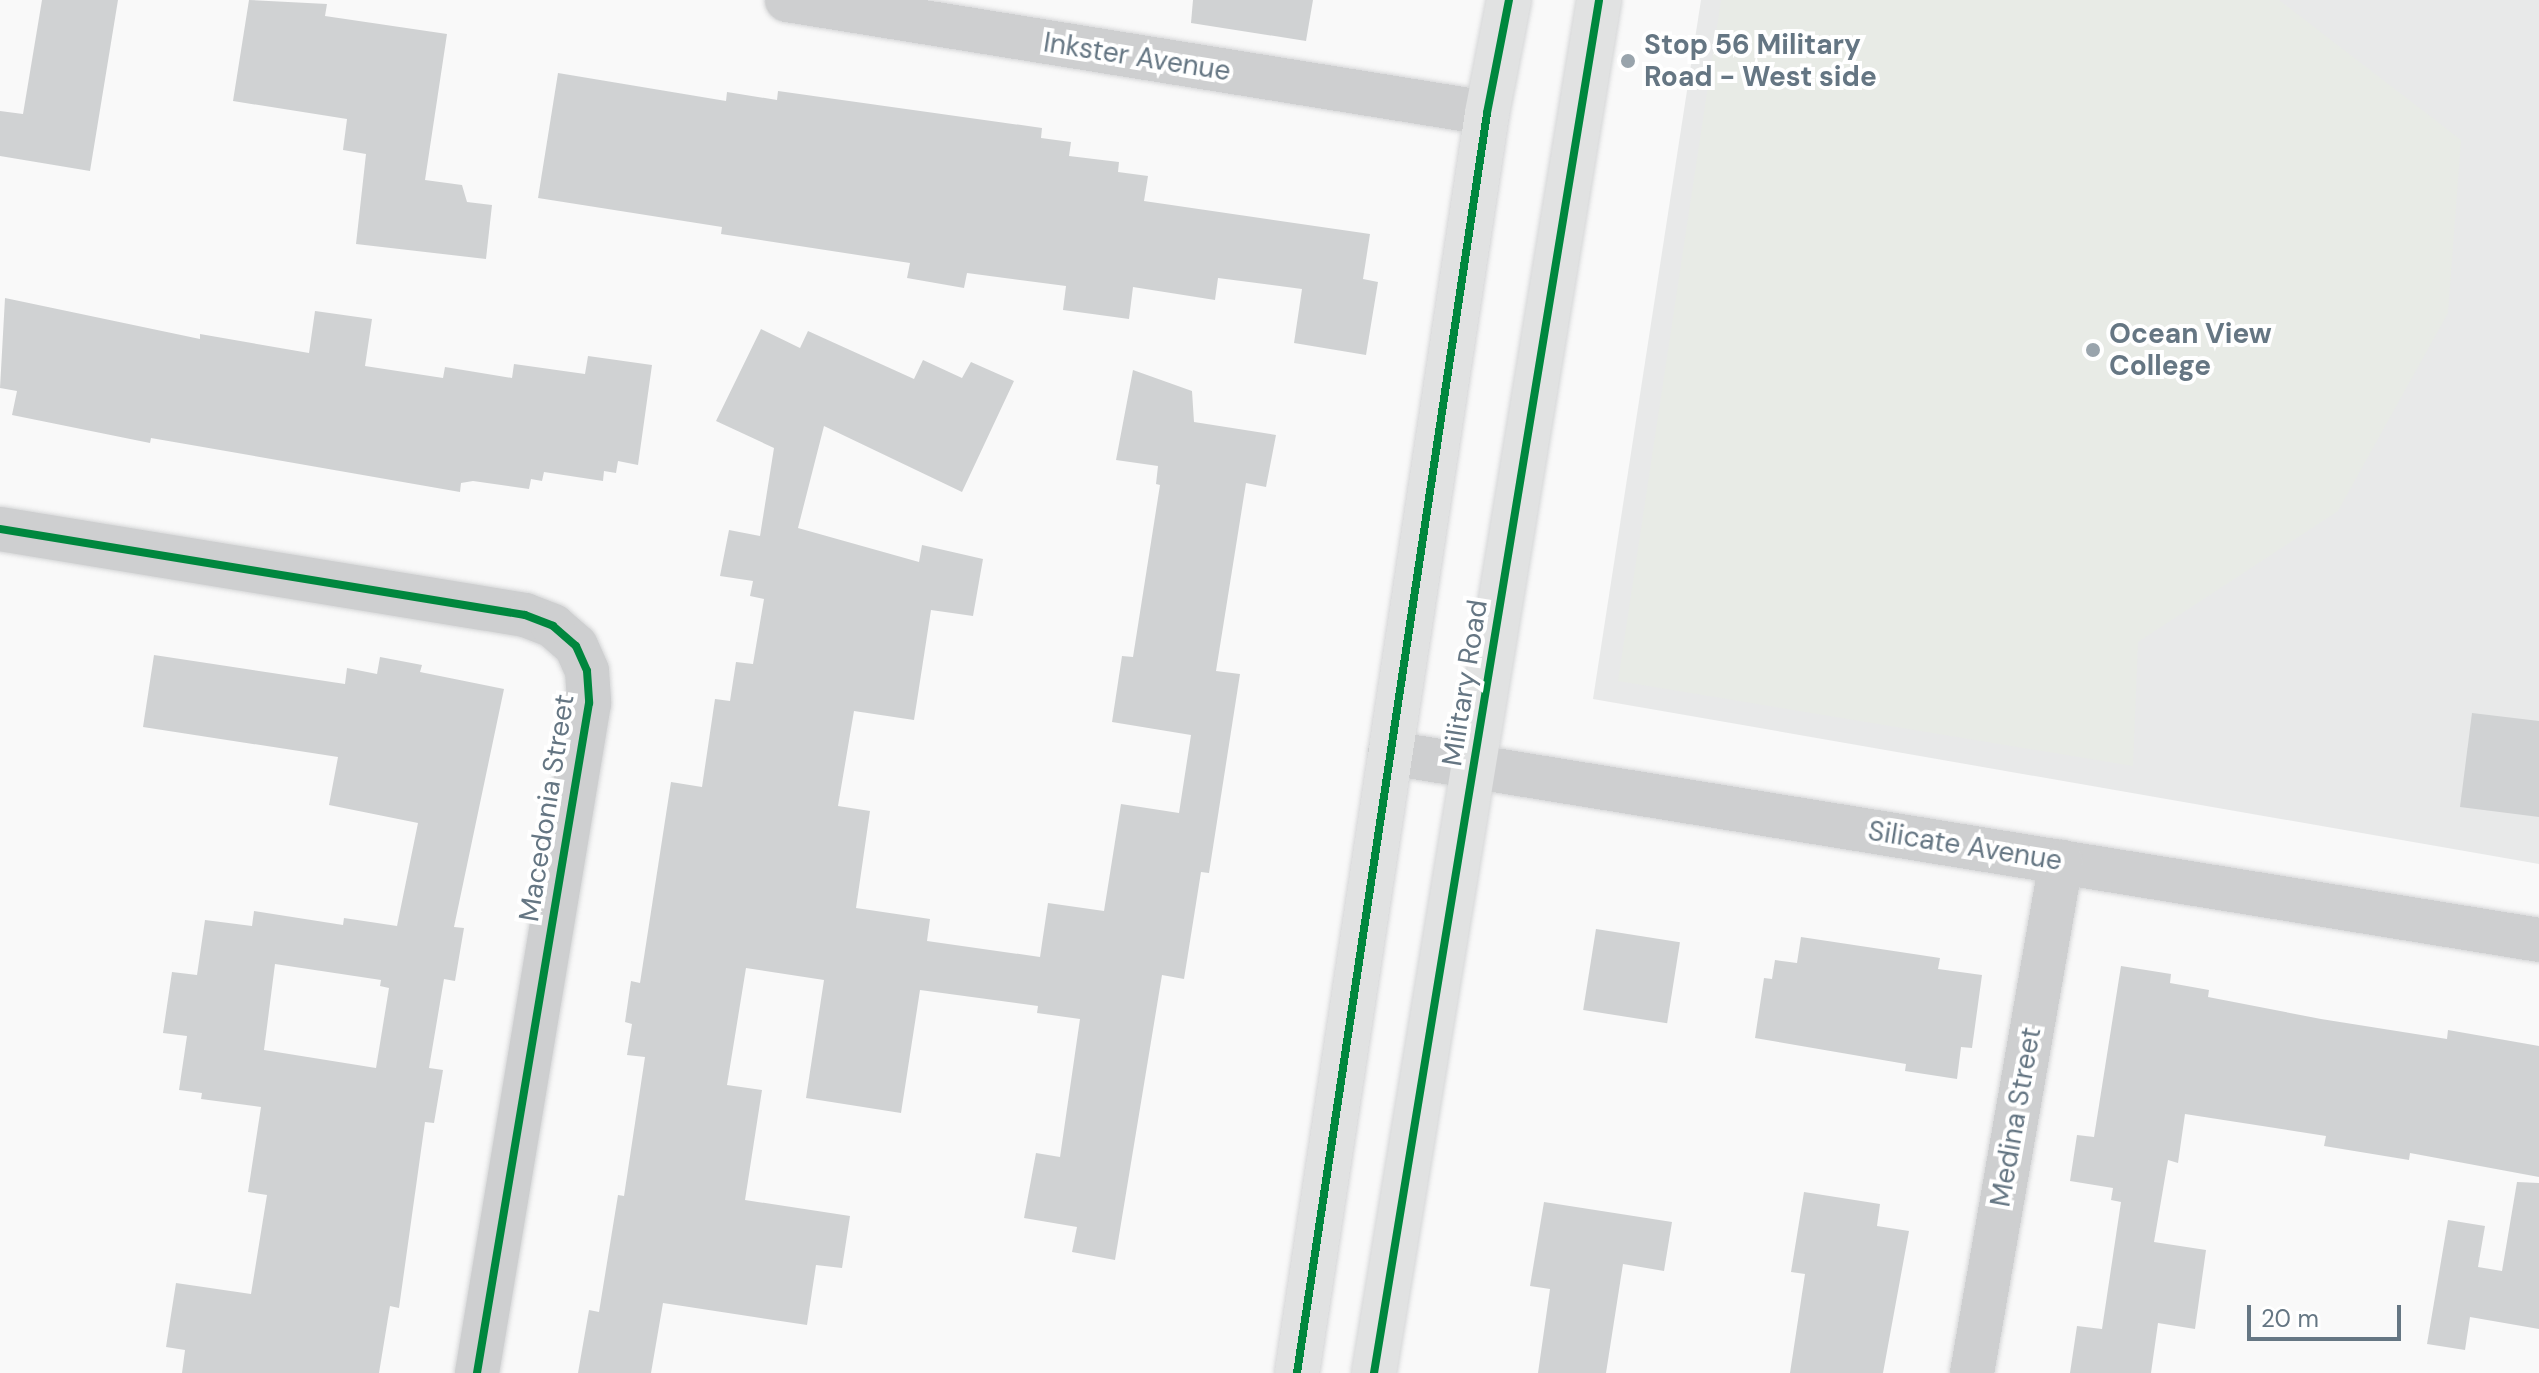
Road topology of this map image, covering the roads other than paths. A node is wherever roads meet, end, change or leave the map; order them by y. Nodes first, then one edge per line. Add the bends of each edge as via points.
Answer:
1 (787, 0) edge
2 (1509, 0) edge
3 (1599, 0) edge
4 (1487, 113) junction
5 (0, 529) edge
6 (1390, 753) junction
7 (1473, 766) junction
8 (2061, 862) junction
9 (2539, 940) edge
10 (477, 1373) edge
11 (1297, 1373) edge
12 (1374, 1373) edge
13 (1972, 1373) edge

1 - 4 street, Inkster Avenue
2 - 4 street
3 - 7 street, Military Road
4 - 6 street
5 - 10 street, Macedonia Street via 525,615 553,626 576,646 587,671 589,703
6 - 7 street, Silicate Avenue
6 - 11 street
7 - 8 street, Silicate Avenue
7 - 12 street, Military Road
8 - 9 street, Silicate Avenue
8 - 13 street, Medina Street

